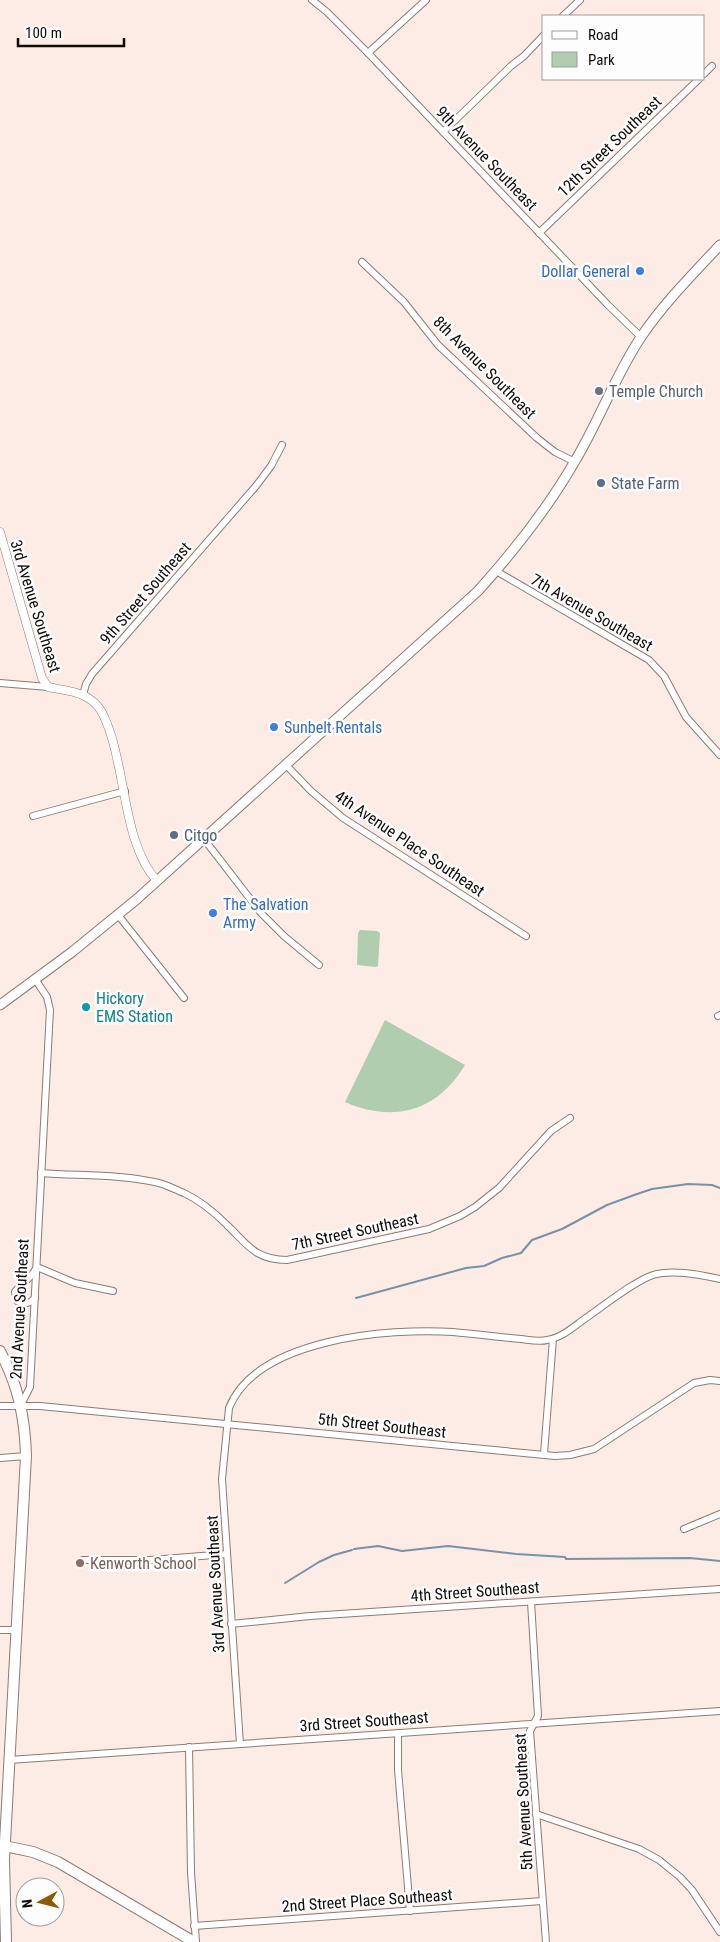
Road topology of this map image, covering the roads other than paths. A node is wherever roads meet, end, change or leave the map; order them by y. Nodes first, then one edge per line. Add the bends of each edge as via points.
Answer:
1 (312, 0) edge
2 (426, 0) edge
3 (580, 0) edge
4 (564, 15) edge
5 (542, 37) edge
6 (368, 53) junction
7 (712, 66) dead end
8 (705, 73) edge
9 (698, 80) edge
10 (443, 132) junction
11 (539, 233) junction
12 (720, 245) edge
13 (362, 262) dead end
14 (641, 336) junction
15 (282, 445) dead end
16 (575, 462) junction
17 (0, 532) edge
18 (496, 571) junction
19 (0, 683) edge
20 (48, 687) junction
21 (83, 695) junction
22 (719, 751) edge
23 (286, 764) junction
24 (125, 791) junction
25 (32, 816) dead end
26 (204, 839) junction
27 (157, 881) junction
28 (118, 914) junction
29 (526, 936) dead end
30 (319, 965) dead end
31 (35, 979) junction
32 (184, 998) dead end
33 (0, 1005) edge
34 (570, 1118) dead end
35 (41, 1173) junction
36 (37, 1267) junction
37 (720, 1279) edge
38 (113, 1291) dead end
39 (34, 1298) junction
40 (553, 1339) junction
41 (0, 1351) edge
42 (720, 1381) edge
43 (21, 1405) junction
44 (0, 1406) edge
45 (228, 1423) junction
46 (544, 1454) junction
47 (26, 1456) junction
48 (0, 1458) edge
49 (720, 1514) edge
50 (684, 1529) dead end
51 (227, 1554) junction
52 (83, 1560) dead end
53 (720, 1588) edge
54 (531, 1602) junction
55 (231, 1624) junction
56 (0, 1630) edge
57 (17, 1630) junction
58 (720, 1711) edge
59 (534, 1724) junction
60 (398, 1733) junction
61 (240, 1744) junction
62 (188, 1747) junction
63 (9, 1760) junction
64 (536, 1814) junction
65 (2, 1845) edge
66 (542, 1901) junction
67 (410, 1911) junction
68 (194, 1926) junction
69 (2, 1928) edge
70 (720, 1932) edge
71 (6, 1942) edge
72 (195, 1942) edge
73 (546, 1942) edge

1 - 6 street, 9th Avenue Southeast
2 - 6 street
3 - 4 street
5 - 10 street
6 - 10 street, 9th Avenue Southeast
7 - 8 street
9 - 11 street, 12th Street Southeast
10 - 11 street, 9th Avenue Southeast
11 - 14 street, 9th Avenue Southeast
12 - 14 main road
13 - 16 street, 8th Avenue Southeast via 404,302 438,345 537,438
14 - 16 main road
15 - 21 street, 9th Street Southeast via 256,486 92,674
16 - 18 main road via 530,530
17 - 20 street, 3rd Avenue Southeast via 38,668
18 - 22 street, 7th Avenue Southeast via 649,660 664,676 686,717
18 - 23 main road via 458,610
19 - 20 street
20 - 21 street
21 - 24 street via 98,706 108,726
23 - 26 main road
23 - 29 street, 4th Avenue Place Southeast via 343,818
24 - 25 street
24 - 27 street via 136,842 145,866
26 - 27 main road
26 - 30 street via 261,913
27 - 28 main road
28 - 31 main road
28 - 32 street
31 - 33 main road
31 - 35 street, 2nd Avenue Southeast via 47,996 50,1010
34 - 35 street, 7th Street Southeast via 551,1131 499,1188 460,1216 429,1229 286,1260 259,1254 206,1208 160,1183
35 - 36 street, 2nd Avenue Southeast
36 - 38 street via 76,1283
36 - 39 street, 2nd Avenue Southeast
36 - 39 street via 15,1292 17,1301 25,1304
37 - 40 street via 668,1273 648,1277
39 - 43 street, 2nd Avenue Southeast via 30,1387
40 - 45 street, 3rd Avenue Southeast via 537,1341 417,1331 368,1335 320,1344 285,1357 252,1379 233,1399
40 - 46 street
41 - 43 main road
42 - 46 street, 5th Street Southeast via 700,1381 685,1387 594,1449 570,1455
43 - 44 street, 5th Street Southeast
43 - 45 street, 5th Street Southeast
43 - 47 main road, 2nd Avenue Southeast
45 - 46 street, 5th Street Southeast
45 - 51 street, 3rd Avenue Southeast via 222,1479
47 - 48 street
47 - 57 main road, 2nd Avenue Southeast
49 - 50 street
51 - 52 street via 150,1560
51 - 55 street, 3rd Avenue Southeast
53 - 54 street, 4th Street Southeast
54 - 55 street, 4th Street Southeast
54 - 59 street, 5th Avenue Southeast via 538,1716
55 - 61 street, 3rd Avenue Southeast
56 - 57 street
57 - 63 main road, 2nd Avenue Southeast
58 - 59 street, 3rd Street Southeast
59 - 60 street, 3rd Street Southeast
59 - 64 street, 5th Avenue Southeast via 530,1731
60 - 61 street, 3rd Street Southeast
60 - 67 street
61 - 62 street, 3rd Street Southeast
62 - 63 street, 3rd Street Southeast
62 - 68 street
63 - 65 main road, 2nd Avenue Southeast
64 - 66 street, 5th Avenue Southeast
64 - 70 street via 639,1849 659,1860 692,1890
65 - 69 main road, 2nd Avenue Southeast
65 - 72 main road via 58,1862
66 - 67 street, 2nd Street Place Southeast
66 - 73 street, 5th Avenue Southeast
67 - 68 street, 2nd Street Place Southeast
68 - 72 street
69 - 71 main road, 2nd Avenue Southeast

